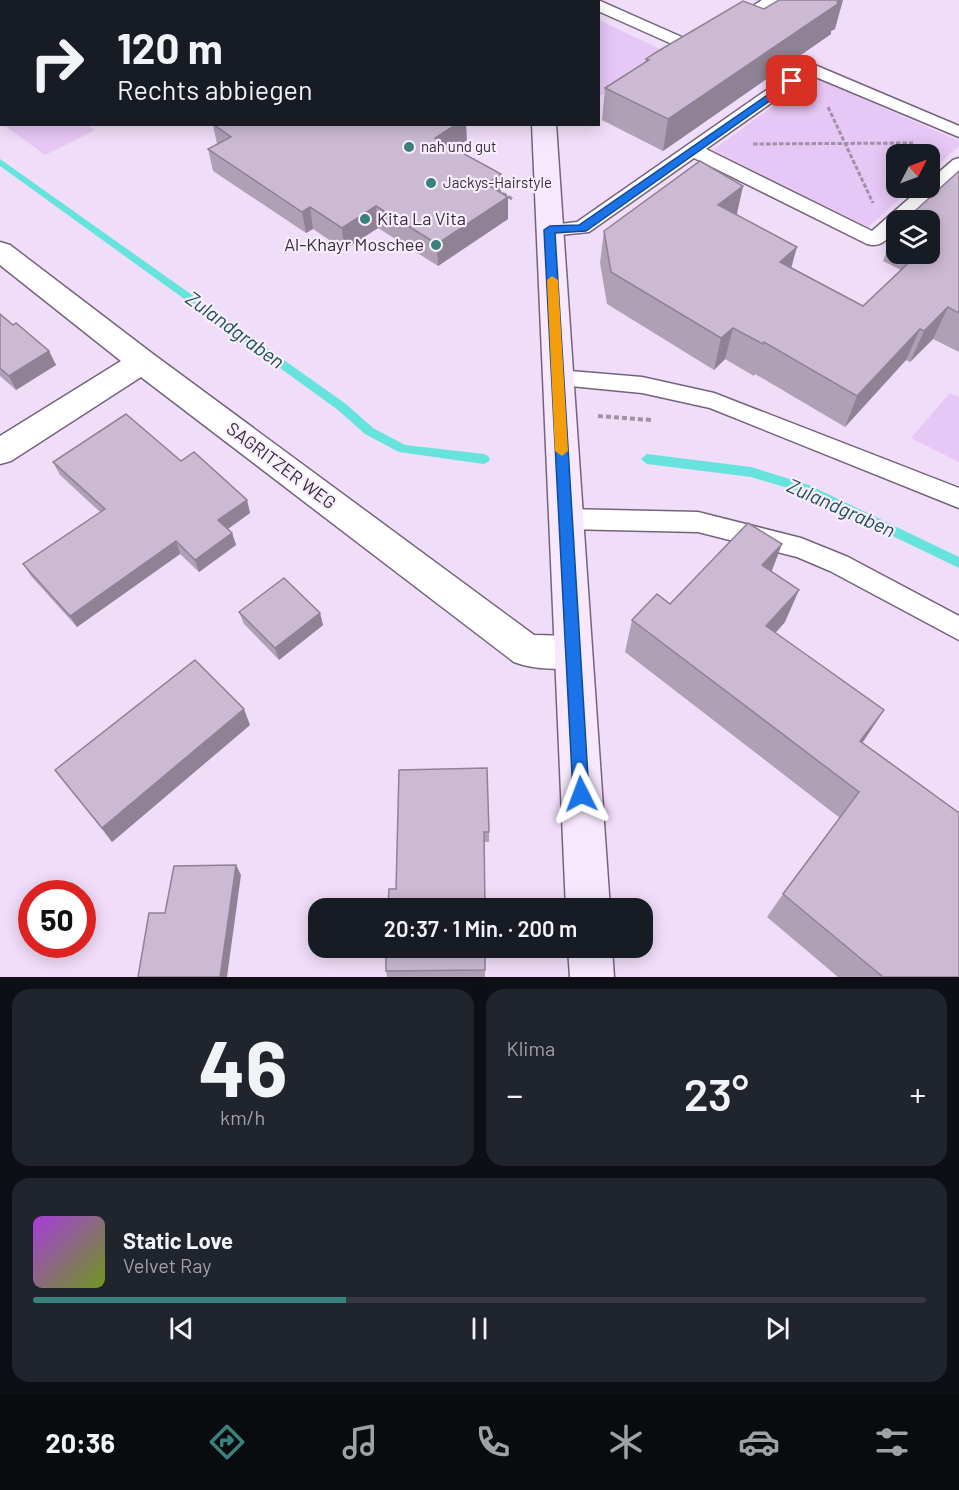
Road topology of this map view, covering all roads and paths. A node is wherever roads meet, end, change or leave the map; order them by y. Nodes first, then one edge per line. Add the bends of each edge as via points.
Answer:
1 (773, 0) edge
2 (600, 6) edge
3 (724, 31) edge
4 (676, 61) edge
5 (810, 68) junction
6 (544, 126) edge
7 (959, 132) edge
8 (845, 143) junction
9 (913, 143) dead end
10 (697, 147) junction
11 (959, 164) edge
12 (494, 188) edge
13 (515, 200) dead end
14 (550, 230) junction
15 (885, 230) junction
16 (0, 251) edge
17 (142, 362) junction
18 (558, 378) junction
19 (0, 452) edge
20 (959, 498) edge
21 (566, 519) junction
22 (959, 629) edge
23 (572, 652) junction
24 (587, 898) edge
25 (591, 958) edge
26 (592, 977) edge

1 - 3 lane
2 - 4 lane via 700,46
5 - 7 lane
5 - 8 path
5 - 10 lane
6 - 14 main road
8 - 9 path
8 - 10 path
8 - 15 path
10 - 14 lane via 582,228
10 - 15 lane via 874,240
11 - 15 lane
12 - 13 path
14 - 18 main road
16 - 17 street, SAGRITZER WEG
17 - 19 street
17 - 23 street, SAGRITZER WEG via 527,651
18 - 20 lane via 642,385 714,400
18 - 21 main road
21 - 22 lane via 699,522 801,548 839,564
21 - 23 main road
23 - 24 main road
25 - 26 main road

